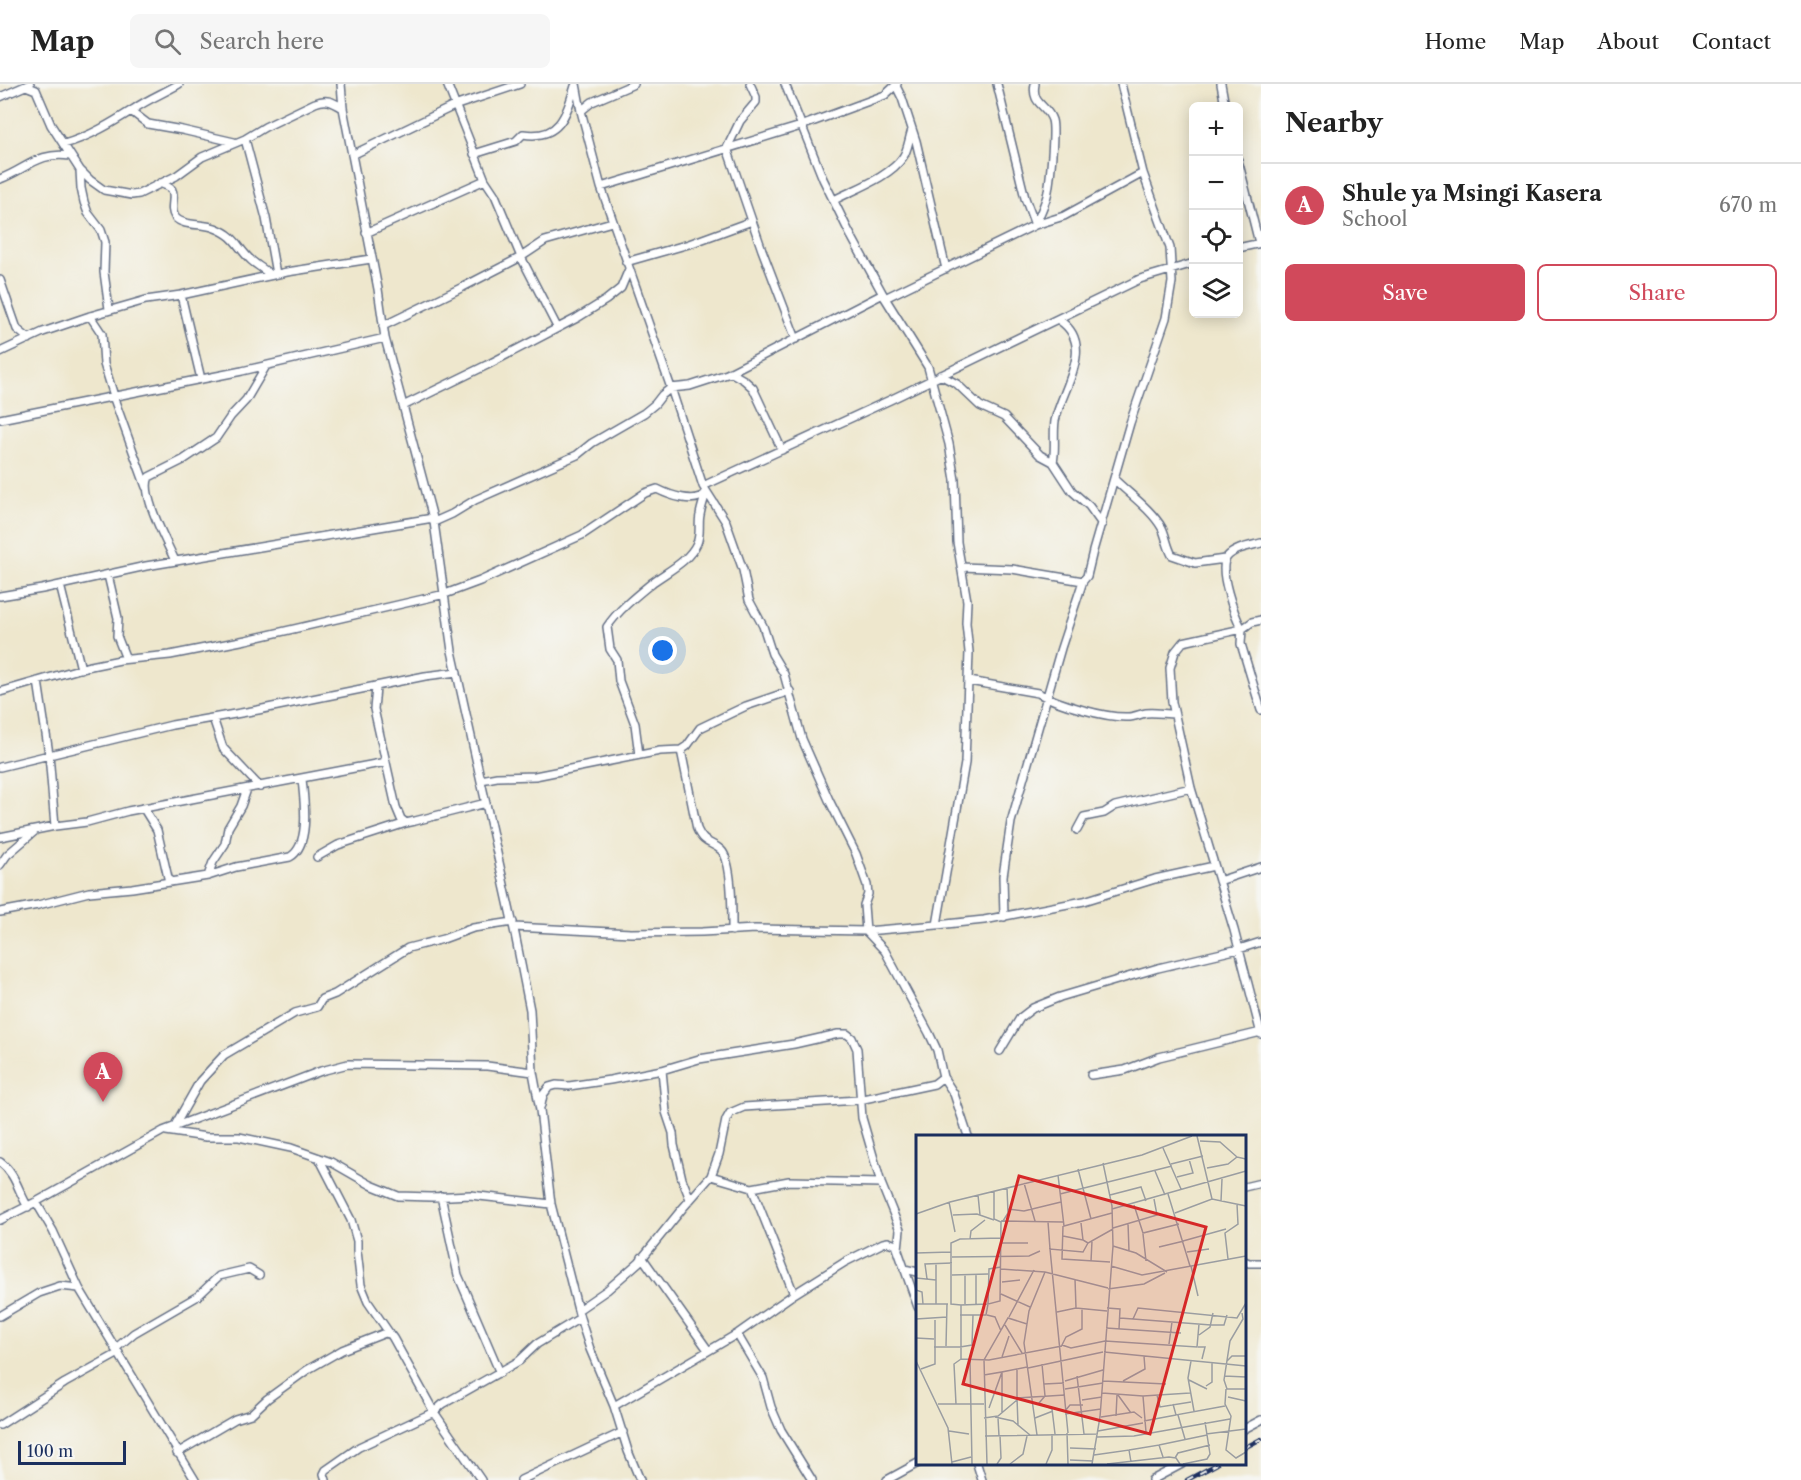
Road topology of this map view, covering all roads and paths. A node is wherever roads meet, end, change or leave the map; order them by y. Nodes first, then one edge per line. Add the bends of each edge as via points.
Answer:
1 (179, 84) edge
2 (341, 84) edge
3 (447, 84) edge
4 (520, 84) edge
5 (576, 84) edge
6 (634, 84) edge
7 (750, 84) edge
8 (785, 84) edge
9 (997, 84) edge
10 (1035, 84) edge
11 (1121, 84) edge
12 (1221, 84) edge
13 (28, 85) edge
14 (896, 85) edge
15 (0, 97) edge
16 (1224, 102) edge
17 (454, 106) junction
18 (343, 108) junction
19 (131, 111) junction
20 (581, 111) junction
21 (801, 126) junction
22 (912, 129) junction
23 (244, 139) junction
24 (236, 143) junction
25 (64, 144) junction
26 (727, 148) junction
27 (474, 154) junction
28 (352, 155) junction
29 (70, 156) junction
30 (80, 170) junction
31 (1143, 172) junction
32 (1243, 176) edge
33 (0, 179) edge
34 (485, 180) junction
35 (160, 183) junction
36 (601, 187) junction
37 (834, 200) junction
38 (752, 221) junction
39 (612, 222) junction
40 (1035, 225) junction
41 (366, 233) junction
42 (1260, 243) edge
43 (1243, 248) edge
44 (521, 257) junction
45 (371, 259) junction
46 (1189, 264) edge
47 (628, 266) junction
48 (946, 269) junction
49 (1172, 269) junction
50 (273, 275) junction
51 (0, 280) edge
52 (181, 295) junction
53 (884, 296) junction
54 (109, 309) junction
55 (90, 316) junction
56 (1059, 320) junction
57 (383, 326) junction
58 (557, 327) junction
59 (385, 338) junction
60 (29, 339) junction
61 (796, 339) junction
62 (0, 352) edge
63 (266, 366) junction
64 (730, 372) junction
65 (940, 375) junction
66 (201, 379) junction
67 (932, 380) junction
68 (671, 388) junction
69 (113, 396) junction
70 (403, 406) junction
71 (0, 419) edge
72 (782, 450) junction
73 (1053, 462) junction
74 (1114, 479) junction
75 (703, 486) junction
76 (146, 487) junction
77 (706, 493) junction
78 (434, 520) junction
79 (1102, 524) junction
80 (1261, 543) edge
81 (1225, 559) junction
82 (175, 561) junction
83 (962, 567) junction
84 (108, 575) junction
85 (1083, 581) junction
86 (60, 585) junction
87 (445, 594) junction
88 (0, 596) edge
89 (1261, 620) edge
90 (1242, 629) junction
91 (126, 659) junction
92 (81, 669) junction
93 (457, 672) junction
94 (38, 681) junction
95 (969, 681) junction
96 (376, 688) junction
97 (790, 691) junction
98 (0, 692) edge
99 (1047, 698) junction
100 (1261, 710) edge
101 (1174, 714) junction
102 (213, 718) junction
103 (681, 750) junction
104 (49, 754) junction
105 (639, 756) junction
106 (386, 762) junction
107 (0, 767) edge
108 (302, 779) junction
109 (481, 780) junction
110 (260, 786) junction
111 (1191, 788) junction
112 (247, 789) junction
113 (486, 803) junction
114 (144, 809) junction
115 (406, 823) junction
116 (55, 826) junction
117 (36, 830) junction
118 (1077, 830) dead end
119 (0, 837) edge
120 (317, 857) dead end
121 (0, 865) edge
122 (1214, 866) junction
123 (1261, 867) edge
124 (208, 876) junction
125 (1219, 881) junction
126 (169, 882) junction
127 (0, 911) edge
128 (1004, 917) junction
129 (513, 925) junction
130 (938, 925) junction
131 (732, 931) junction
132 (866, 931) junction
133 (1261, 942) edge
134 (1239, 949) junction
135 (1261, 1033) edge
136 (1000, 1052) dead end
137 (662, 1070) junction
138 (533, 1072) junction
139 (1090, 1075) dead end
140 (942, 1077) junction
141 (860, 1100) junction
142 (540, 1110) junction
143 (174, 1126) junction
144 (163, 1131) junction
145 (967, 1135) edge
146 (319, 1158) junction
147 (0, 1162) edge
148 (711, 1176) junction
149 (881, 1183) junction
150 (1261, 1183) edge
151 (1246, 1187) edge
152 (752, 1188) junction
153 (441, 1196) junction
154 (690, 1199) junction
155 (36, 1202) junction
156 (551, 1204) junction
157 (28, 1207) junction
158 (0, 1220) edge
159 (898, 1249) junction
160 (642, 1257) junction
161 (1246, 1262) edge
162 (1261, 1263) edge
163 (904, 1269) junction
164 (916, 1272) edge
165 (259, 1275) dead end
166 (80, 1288) junction
167 (794, 1294) junction
168 (915, 1294) edge
169 (579, 1314) junction
170 (0, 1316) edge
171 (390, 1334) junction
172 (736, 1334) junction
173 (708, 1350) junction
174 (117, 1351) junction
175 (500, 1373) junction
176 (614, 1406) junction
177 (434, 1412) junction
178 (1261, 1420) edge
179 (0, 1425) edge
180 (1246, 1428) edge
181 (623, 1432) junction
182 (177, 1453) junction
183 (916, 1464) edge
184 (977, 1465) edge
185 (1180, 1465) edge
186 (195, 1480) edge
187 (326, 1480) edge
188 (481, 1480) edge
189 (521, 1480) edge
190 (640, 1480) edge
191 (812, 1480) edge
192 (887, 1480) edge
193 (982, 1480) edge
194 (1152, 1480) edge

1 - 19 street
2 - 18 street
3 - 17 street
4 - 17 street
5 - 20 street
5 - 27 street via 563,121 555,129 540,135 523,134 516,141
6 - 20 street via 592,102
7 - 26 street via 756,102 740,121
8 - 21 street
9 - 40 street
10 - 40 street via 1037,102 1049,113 1053,126 1049,187
11 - 31 street
12 - 16 street
13 - 15 street
13 - 25 street via 36,90
14 - 21 street via 885,95
14 - 22 street
17 - 27 street
17 - 28 street
18 - 23 street via 323,100
18 - 28 street
19 - 24 street via 148,124
19 - 25 street via 80,140
20 - 36 street
21 - 26 street
21 - 37 street
22 - 37 street via 904,156 894,167
22 - 48 street
23 - 24 street
23 - 50 street via 266,218
24 - 35 street via 202,157
25 - 29 street
26 - 36 street
26 - 38 street
27 - 34 street
28 - 41 street
29 - 30 street
29 - 33 street via 47,155
30 - 35 street via 108,191 132,195
30 - 54 street via 84,202 105,242
31 - 40 street via 1064,216
31 - 49 street via 1170,248
32 - 42 street
34 - 41 street
34 - 44 street
35 - 50 street via 173,190 174,216 229,235 253,263
36 - 39 street
37 - 53 street
38 - 47 street
38 - 61 street
39 - 44 street via 545,241
39 - 47 street
40 - 48 street
41 - 45 street
42 - 43 street
44 - 57 street
44 - 58 street
45 - 50 street
45 - 57 street
46 - 49 street
47 - 58 street via 621,288
47 - 68 street
48 - 53 street
49 - 56 street via 1140,279
49 - 74 street via 1166,318
50 - 52 street
51 - 60 street via 17,329
52 - 54 street
52 - 66 street
53 - 61 street
53 - 67 street
54 - 55 street
55 - 60 street
55 - 69 street via 102,334 104,364
56 - 65 street
56 - 73 street via 1075,336 1077,351 1055,420
57 - 59 street
58 - 70 street
59 - 63 street
59 - 70 street
60 - 62 street
61 - 64 street
63 - 66 street
63 - 76 street via 216,438 149,477
64 - 68 street via 690,386
64 - 72 street via 753,388
65 - 67 street
65 - 73 street via 957,384 980,406 1004,417 1040,455
66 - 69 street
67 - 72 street
67 - 83 street via 955,480
68 - 75 street
68 - 78 street via 644,413 577,455
69 - 71 street
69 - 76 street
70 - 78 street
72 - 75 street
73 - 79 street via 1072,491
74 - 79 street
74 - 81 street via 1162,528 1172,555 1195,563
75 - 77 street
76 - 82 street
77 - 87 street via 697,498 673,496 657,489 645,493 582,535
77 - 97 street via 726,522 749,600
77 - 105 street via 699,518 700,532 691,553 607,627 619,681 635,724
78 - 82 street
78 - 87 street
79 - 85 street via 1088,576
80 - 81 street via 1243,547
81 - 90 street via 1223,568 1234,614
82 - 84 street
83 - 85 street via 1012,569
83 - 95 street
84 - 86 street
84 - 91 street via 118,618 117,636
85 - 99 street
86 - 88 street
86 - 92 street
87 - 91 street via 236,642
87 - 93 street
89 - 90 street
90 - 100 street via 1241,644
90 - 101 street via 1183,642 1170,668
91 - 92 street
92 - 94 street
93 - 96 street
93 - 109 street
94 - 98 street
94 - 104 street
95 - 99 street
95 - 130 street via 965,763
96 - 102 street
96 - 106 street via 374,709
97 - 103 street via 699,728
97 - 132 street via 802,739 867,885
99 - 101 street via 1119,717
99 - 128 street via 1011,822 1003,876
101 - 111 street
102 - 104 street
102 - 110 street via 223,748
103 - 105 street
103 - 131 street via 697,829 702,839 726,857 733,898
104 - 107 street
104 - 116 street
105 - 109 street via 535,776
106 - 108 street
106 - 115 street via 396,807
108 - 110 street
108 - 124 street via 304,822 296,853
109 - 113 street
110 - 112 street
111 - 118 street via 1084,817
111 - 122 street
112 - 114 street
112 - 124 street
113 - 115 street
113 - 129 street
114 - 116 street
114 - 126 street via 157,830
115 - 120 street via 338,845
116 - 117 street
117 - 119 street
117 - 121 street
122 - 125 street
122 - 128 street via 1084,901
123 - 125 street
124 - 126 street
125 - 134 street
126 - 127 street via 88,892
128 - 130 street
129 - 131 street via 631,933
129 - 138 street via 530,1010
129 - 143 street via 473,928 408,948 322,999 316,1007 295,1013 224,1055 200,1081
130 - 132 street
131 - 132 street
132 - 140 street via 885,951 929,1033
133 - 134 street
134 - 135 street
134 - 136 street via 1158,968 1033,1008 1020,1018
135 - 139 street via 1159,1057 1125,1070
137 - 141 street via 699,1059 847,1034 856,1049
137 - 142 street via 549,1087
137 - 154 street via 666,1112
138 - 142 street
138 - 143 street via 487,1066 348,1064
140 - 141 street via 934,1084
140 - 145 street via 954,1094
141 - 148 street via 744,1107 730,1113
141 - 149 street via 861,1118
142 - 156 street
143 - 144 street
144 - 146 street via 239,1137
144 - 155 street
146 - 153 street via 390,1194
146 - 171 street via 351,1220 361,1285
147 - 157 street via 12,1173
148 - 152 street
148 - 154 street
149 - 152 street via 789,1182
149 - 159 street via 900,1230
150 - 151 street
152 - 167 street
153 - 156 street via 500,1197
153 - 175 street via 458,1275
154 - 160 street
155 - 157 street
155 - 166 street
156 - 169 street
157 - 158 street
159 - 163 street
159 - 167 street via 892,1243 883,1243
160 - 169 street
160 - 173 street
161 - 162 street
163 - 164 street
163 - 168 street
165 - 174 street via 249,1269 219,1276 198,1296 134,1333
166 - 170 street via 60,1286 39,1293
166 - 174 street
167 - 172 street
169 - 175 street
169 - 176 street
171 - 177 street
171 - 182 street via 342,1350 307,1370 251,1414 235,1419
172 - 173 street
172 - 191 street via 763,1378 781,1430
173 - 176 street
174 - 179 street
174 - 182 street
175 - 177 street
176 - 181 street
177 - 187 street via 358,1447 326,1470
177 - 188 street
178 - 180 street
181 - 189 street
181 - 190 street
182 - 186 street
183 - 192 street
184 - 193 street
185 - 194 street

